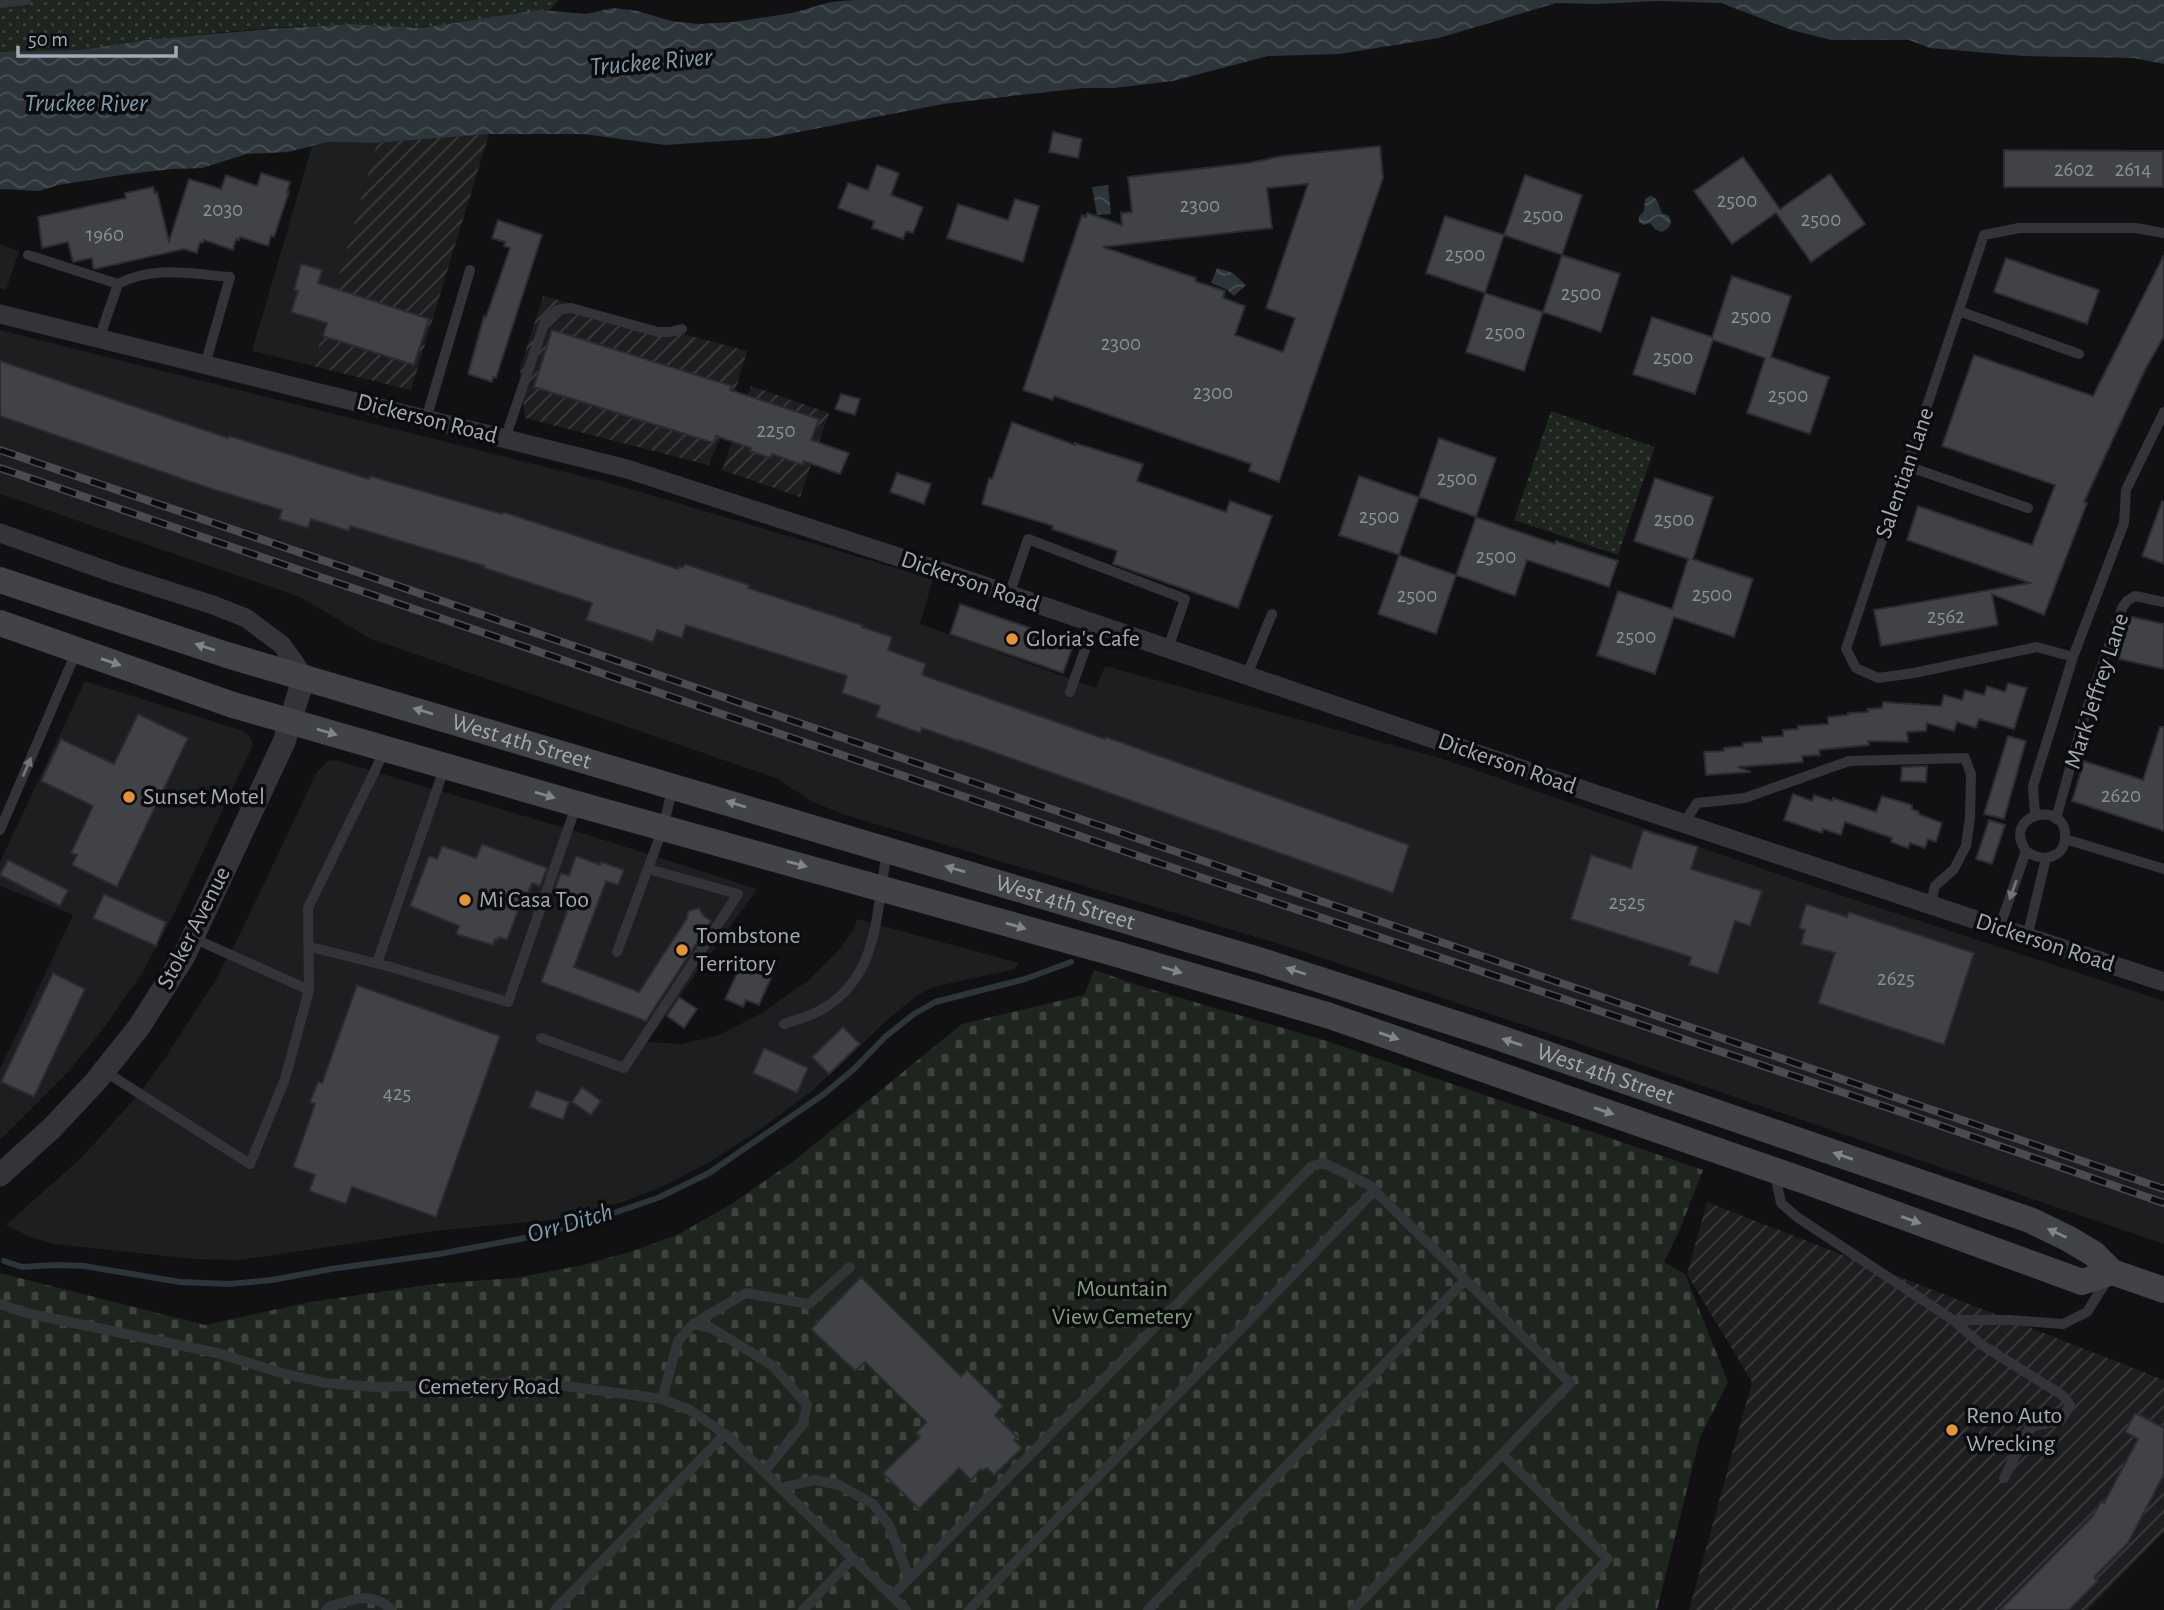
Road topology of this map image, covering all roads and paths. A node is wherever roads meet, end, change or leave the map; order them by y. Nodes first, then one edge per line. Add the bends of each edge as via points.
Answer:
1 (26, 0) edge
2 (0, 3) edge
3 (2164, 233) edge
4 (28, 255) dead end
5 (470, 270) dead end
6 (118, 284) junction
7 (1959, 311) junction
8 (0, 314) edge
9 (682, 329) dead end
10 (99, 339) junction
11 (2078, 354) dead end
12 (205, 365) junction
13 (2164, 412) edge
14 (426, 419) junction
15 (505, 439) junction
16 (1907, 466) junction
17 (2028, 508) dead end
18 (0, 533) edge
19 (0, 580) edge
20 (1009, 594) junction
21 (2164, 602) edge
22 (1272, 614) dead end
23 (0, 623) edge
24 (1094, 624) junction
25 (1168, 648) junction
26 (77, 650) junction
27 (2073, 657) junction
28 (1247, 675) junction
29 (304, 676) junction
30 (1070, 692) dead end
31 (291, 721) junction
32 (386, 749) junction
33 (445, 766) junction
34 (673, 786) junction
35 (577, 804) junction
36 (2035, 815) junction
37 (2056, 818) junction
38 (1684, 823) junction
39 (663, 828) junction
40 (0, 830) edge
41 (2065, 839) junction
42 (888, 849) junction
43 (2026, 851) junction
44 (2046, 858) junction
45 (648, 869) junction
46 (2164, 869) edge
47 (881, 888) junction
48 (1930, 905) junction
49 (1999, 929) junction
50 (193, 938) junction
51 (2027, 938) junction
52 (310, 947) junction
53 (617, 952) dead end
54 (377, 963) junction
55 (2164, 982) edge
56 (309, 990) junction
57 (784, 1024) dead end
58 (541, 1038) dead end
59 (104, 1071) junction
60 (1774, 1170) junction
61 (0, 1175) edge
62 (1375, 1190) junction
63 (850, 1267) dead end
64 (2112, 1272) junction
65 (1465, 1280) junction
66 (2164, 1290) edge
67 (0, 1304) edge
68 (1953, 1320) junction
69 (693, 1324) junction
70 (662, 1399) junction
71 (725, 1434) junction
72 (1502, 1454) junction
73 (764, 1472) junction
74 (2004, 1478) dead end
75 (780, 1488) junction
76 (853, 1558) junction
77 (909, 1578) junction
78 (892, 1596) junction
79 (326, 1610) edge
80 (392, 1610) edge
81 (555, 1610) edge
82 (803, 1610) edge
83 (906, 1610) edge
84 (969, 1610) edge
85 (1148, 1610) edge
86 (1353, 1610) edge
87 (1560, 1610) edge

1 - 2 lane
3 - 7 lane, Salentian Lane via 2136,228 2019,228 1984,235
4 - 6 lane
5 - 14 lane
6 - 10 lane
6 - 12 lane via 155,272 230,277
7 - 11 lane
7 - 16 lane, Salentian Lane
8 - 10 street, Dickerson Road
9 - 15 lane via 658,332 571,308 557,310 545,321
10 - 12 street, Dickerson Road
12 - 14 street, Dickerson Road
13 - 27 lane via 2126,490 2124,523
14 - 15 street, Dickerson Road
15 - 20 street, Dickerson Road via 627,469
16 - 17 lane
16 - 27 lane, Salentian Lane via 1846,649 1856,668 1878,678 2036,647
18 - 29 street via 246,618 282,645
29 -> 19 main road, West 4th Street
20 - 24 street, Dickerson Road
20 - 25 lane via 1027,540 1185,599
21 - 37 lane, Mark Jeffrey Lane via 2135,596 2122,608
22 - 28 lane
23 - 26 main road, West 4th Street
24 - 25 street, Dickerson Road
24 - 30 lane
25 - 28 street, Dickerson Road
26 -> 31 main road, West 4th Street
40 -> 26 lane
27 - 36 lane via 2034,786
28 - 38 street, Dickerson Road
29 - 31 street, Stoker Avenue
34 -> 29 main road, West 4th Street
31 -> 32 main road, West 4th Street
31 - 50 street, Stoker Avenue
32 - 33 main road, West 4th Street
32 - 52 lane via 308,908
33 -> 35 main road, West 4th Street
33 - 54 lane
34 - 39 lane
42 -> 34 main road, West 4th Street
35 - 39 main road, West 4th Street
35 - 54 lane via 508,1002
36 - 37 lane
36 - 43 lane via 2021,831
37 - 41 lane
38 - 48 street, Dickerson Road
38 - 48 lane via 1697,803 1745,798 1849,761 1965,758 1971,774 1966,846 1954,869 1935,887
39 - 45 lane
39 -> 47 main road, West 4th Street
41 - 44 lane via 2059,852
41 - 46 lane
42 - 47 lane
64 -> 42 main road, West 4th Street via 2069,1238 2030,1220 1491,1035
43 - 44 lane
43 -> 49 lane
44 - 51 lane
45 - 53 lane
45 - 58 lane via 738,894 624,1068
47 - 57 lane via 875,935 853,984 815,1013
47 -> 60 main road, West 4th Street via 1327,1015
48 - 49 street, Dickerson Road
49 - 51 street, Dickerson Road
50 - 56 lane
50 - 59 street, Stoker Avenue via 139,1027
51 - 55 street, Dickerson Road
52 - 54 lane
52 - 56 lane
56 - 59 lane via 285,1079 250,1164
59 - 61 street, Stoker Avenue via 52,1128
60 -> 64 main road, West 4th Street via 2082,1282
60 - 68 lane via 1781,1203 1797,1217
62 - 65 lane
62 - 77 lane via 1324,1163 1312,1166
62 - 84 lane
63 - 69 lane via 809,1304 746,1293
64 - 66 main road, West 4th Street
64 - 68 lane via 2087,1312 2063,1324
65 - 72 lane via 1570,1383
65 - 85 lane
67 - 70 lane, Cemetery Road via 217,1353 324,1383 376,1387 550,1384
68 - 74 lane via 1982,1346 2062,1395 2070,1405 2061,1420 2030,1427
69 - 70 lane via 678,1341
69 - 73 lane via 710,1328 773,1366 807,1405 803,1424
70 - 71 lane, Cemetery Road via 690,1410
71 - 73 lane, Cemetery Road
71 - 81 lane
72 - 86 lane
72 - 87 lane via 1608,1559
73 - 75 lane, Cemetery Road
75 - 76 lane, Cemetery Road
75 - 77 lane via 815,1480 839,1485 873,1504 889,1525
76 - 78 lane, Cemetery Road
76 - 82 lane
77 - 78 lane
78 - 83 lane, Cemetery Road
79 - 80 lane via 354,1598 381,1600

